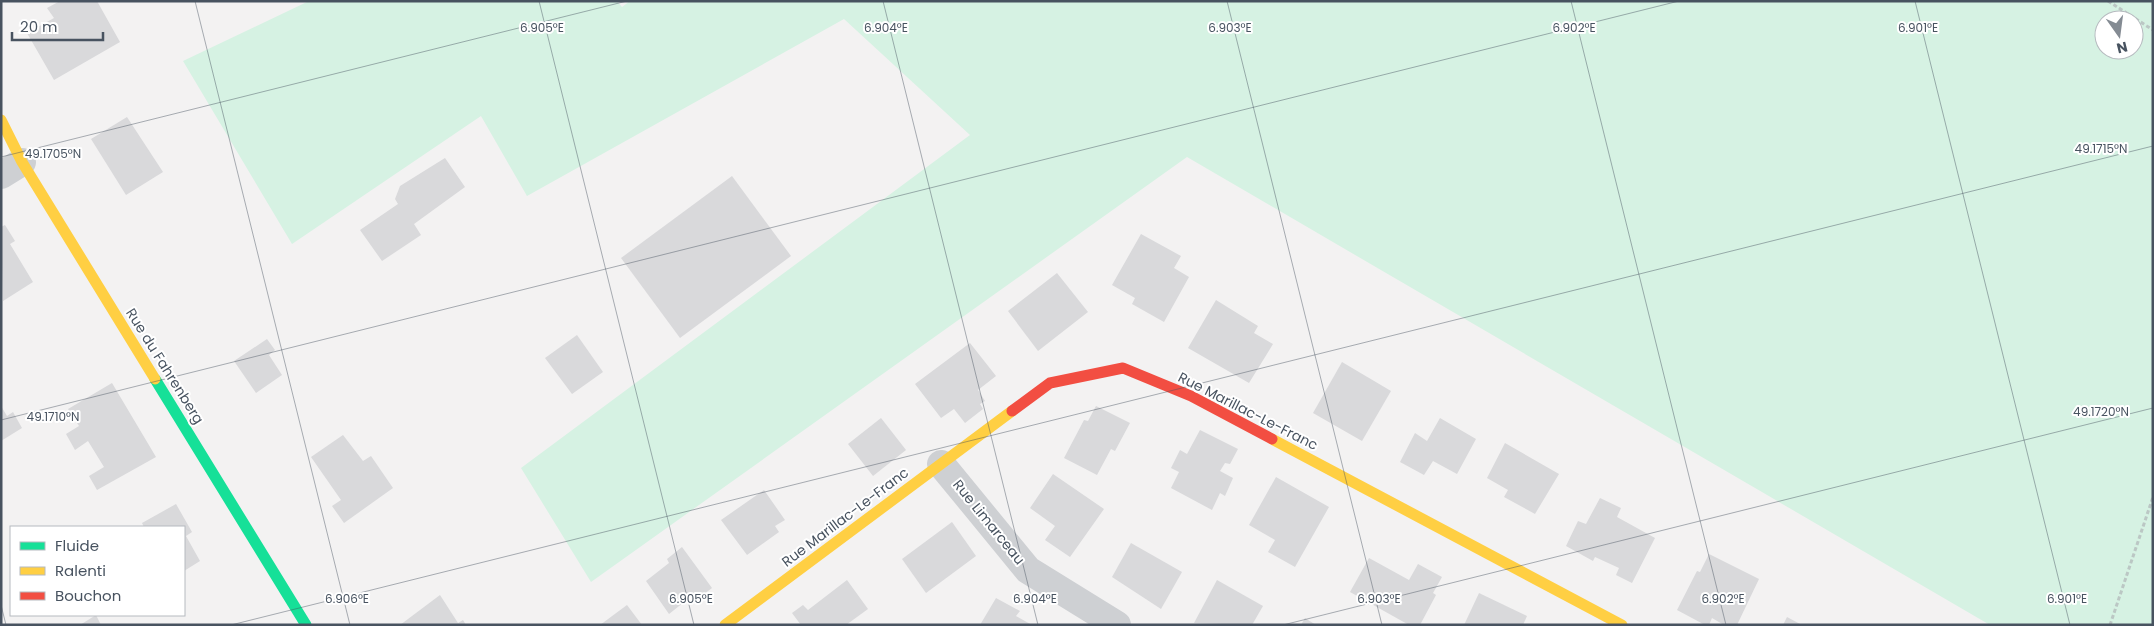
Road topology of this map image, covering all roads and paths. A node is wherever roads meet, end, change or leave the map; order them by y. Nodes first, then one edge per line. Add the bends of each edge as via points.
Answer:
1 (2108, 1) edge
2 (2153, 30) edge
3 (1, 120) edge
4 (12, 168) edge
5 (941, 464) junction
6 (2153, 497) edge
7 (306, 625) edge
8 (725, 625) edge
9 (1117, 625) edge
10 (1622, 625) edge
11 (2110, 625) edge

1 - 2 path
3 - 4 street, Rue du Fahrenberg
4 - 7 street, Rue du Fahrenberg
5 - 8 street, Rue Marillac-Le-Franc
5 - 9 street, Rue Limarceau via 1028,570
5 - 10 street, Rue Marillac-Le-Franc via 1050,383 1123,368 1191,396
6 - 11 path

